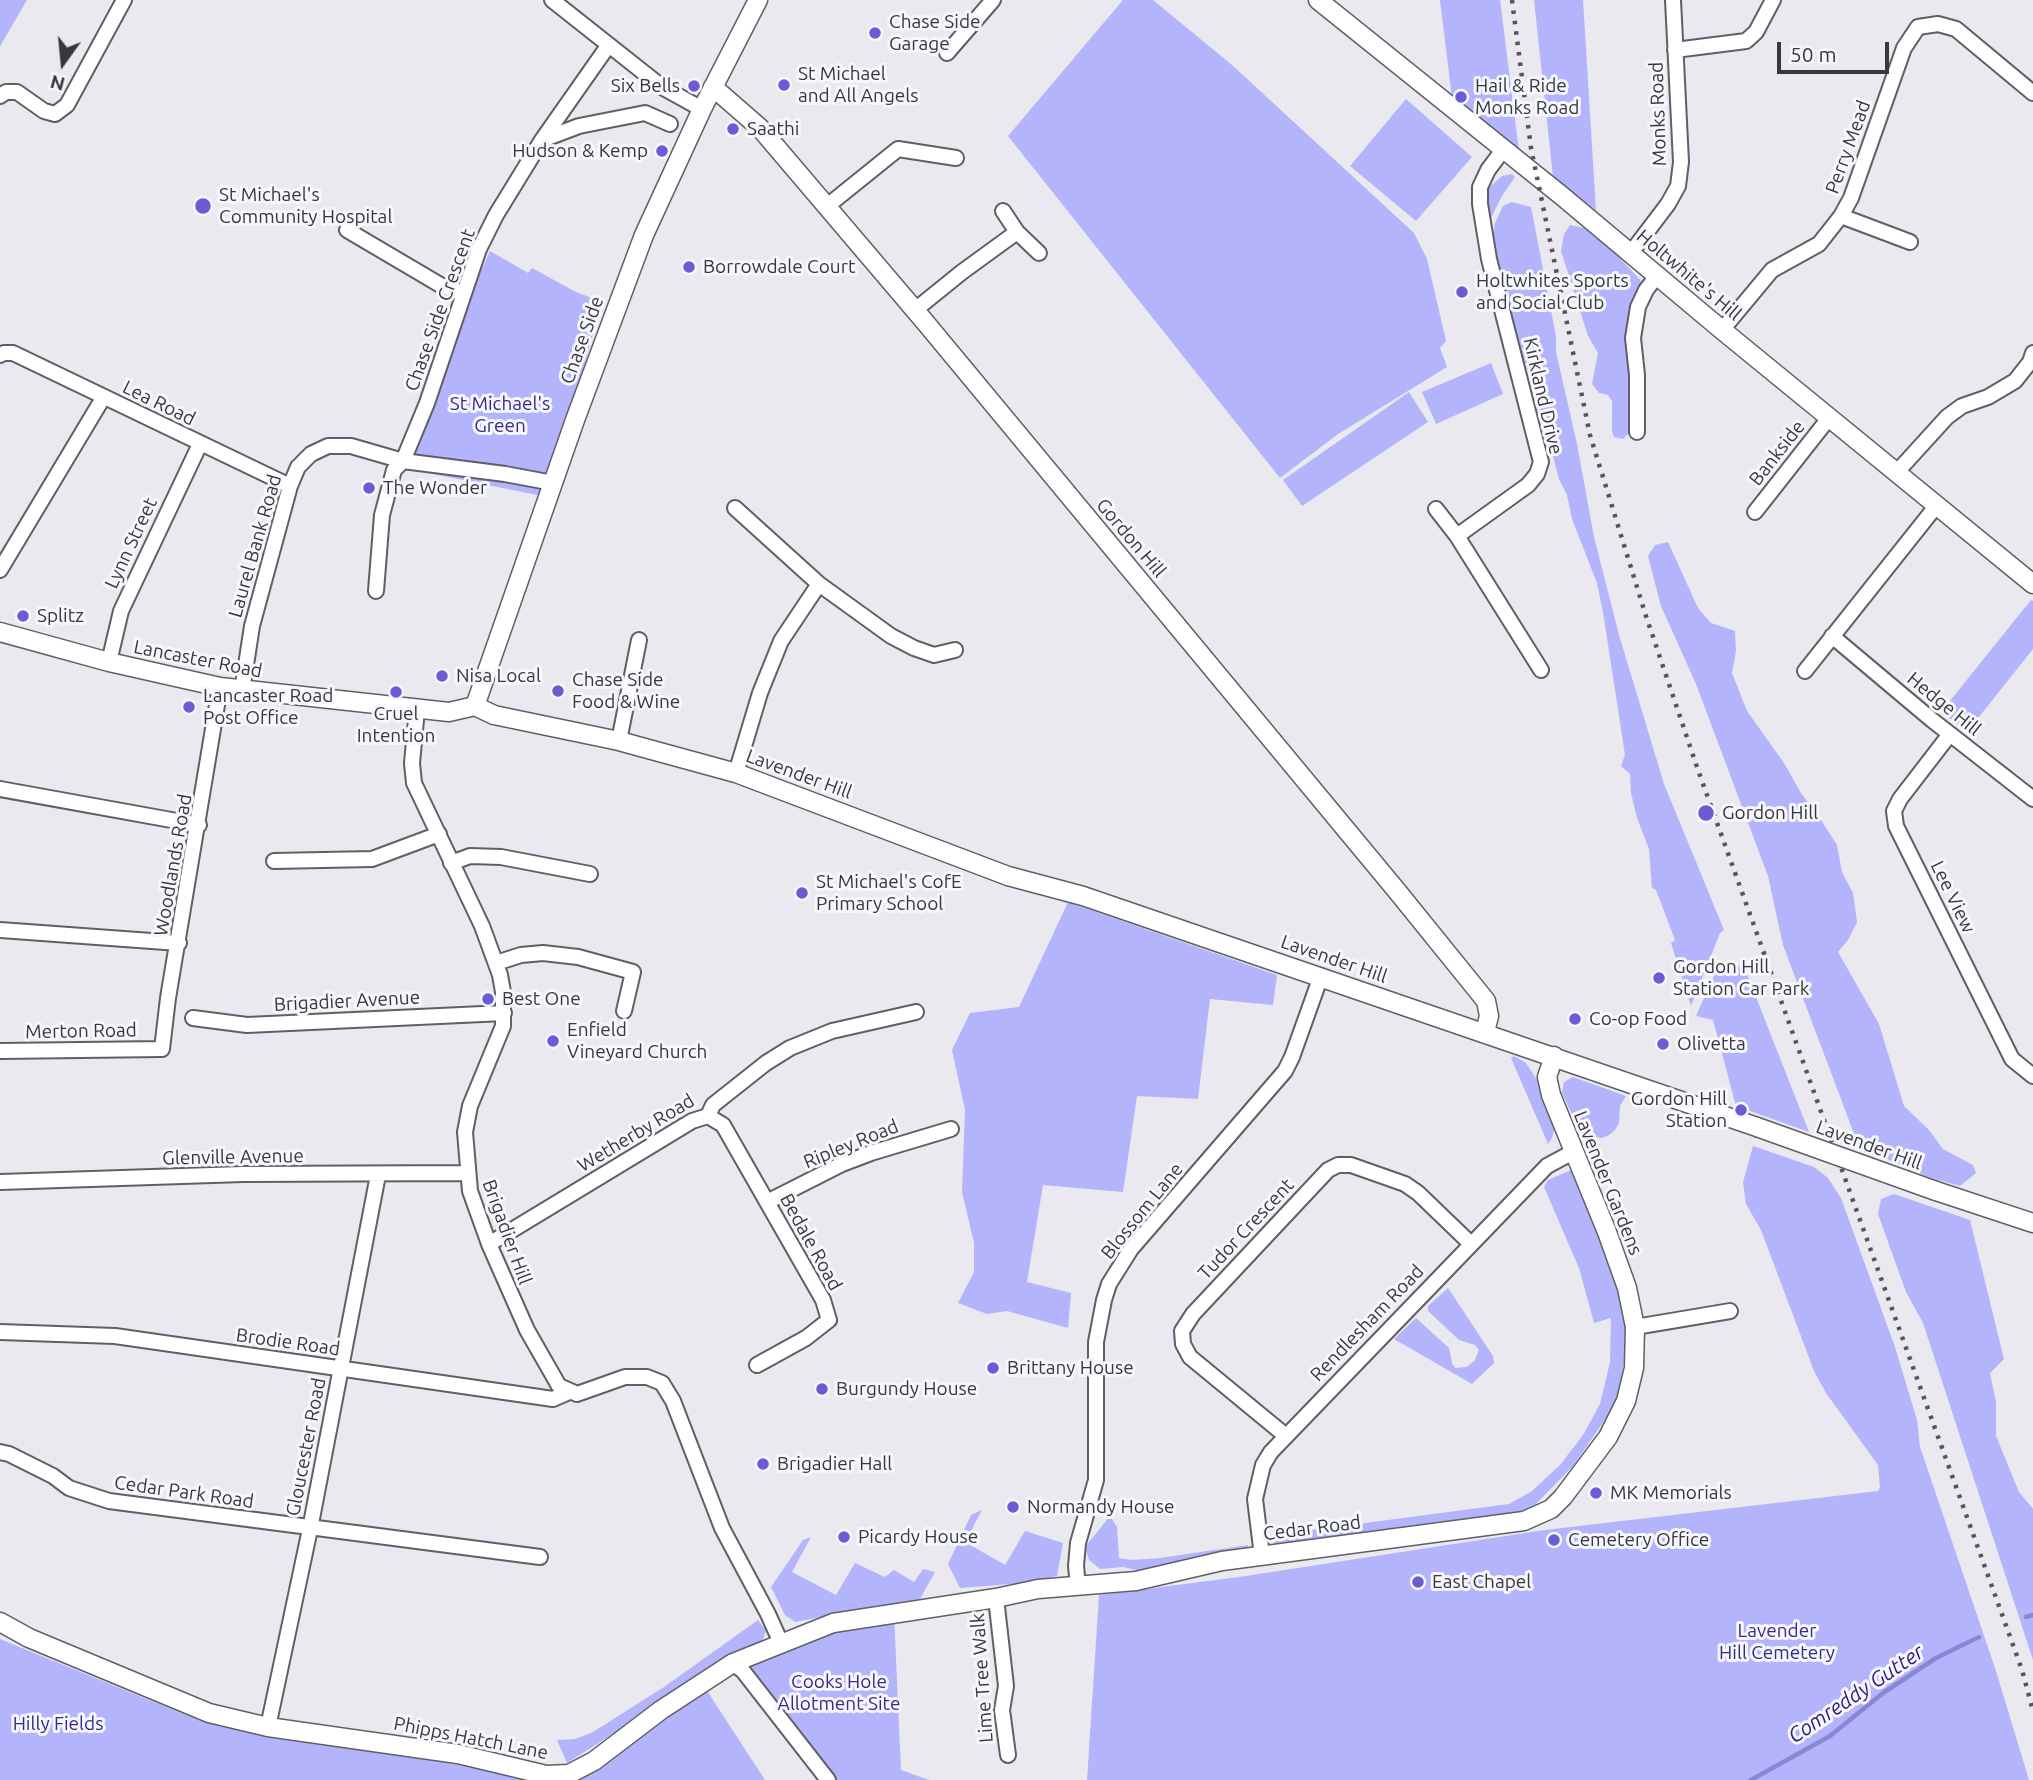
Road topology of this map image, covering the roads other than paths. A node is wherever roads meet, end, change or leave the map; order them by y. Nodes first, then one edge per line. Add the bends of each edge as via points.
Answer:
1 (124, 0) edge
2 (552, 0) edge
3 (758, 0) edge
4 (993, 0) edge
5 (1318, 0) edge
6 (1673, 0) edge
7 (1773, 0) edge
8 (608, 46) junction
9 (1675, 50) junction
10 (947, 53) dead end
11 (713, 86) junction
12 (2033, 93) edge
13 (0, 96) edge
14 (702, 109) junction
15 (670, 124) dead end
16 (542, 140) junction
17 (1503, 150) junction
18 (956, 158) dead end
19 (826, 207) junction
20 (1003, 211) dead end
21 (1842, 216) junction
22 (346, 230) dead end
23 (1017, 232) junction
24 (1910, 242) dead end
25 (1039, 253) dead end
26 (1630, 254) junction
27 (1657, 276) junction
28 (464, 293) junction
29 (915, 310) junction
30 (1722, 330) junction
31 (2033, 353) edge
32 (6, 354) edge
33 (103, 398) junction
34 (1829, 418) junction
35 (1637, 432) dead end
36 (200, 444) junction
37 (402, 461) junction
38 (1896, 473) junction
39 (553, 483) junction
40 (290, 486) junction
41 (1937, 505) junction
42 (735, 508) dead end
43 (1436, 509) dead end
44 (1755, 512) dead end
45 (1457, 536) junction
46 (0, 570) edge
47 (819, 584) junction
48 (2033, 584) edge
49 (376, 591) dead end
50 (0, 632) edge
51 (1832, 636) junction
52 (639, 640) dead end
53 (955, 650) dead end
54 (109, 663) junction
55 (1541, 670) dead end
56 (1805, 671) dead end
57 (220, 688) junction
58 (242, 691) junction
59 (475, 706) junction
60 (417, 709) junction
61 (1950, 734) junction
62 (619, 741) junction
63 (736, 773) junction
64 (0, 789) edge
65 (2033, 799) edge
66 (199, 825) junction
67 (439, 834) junction
68 (274, 861) dead end
69 (452, 863) junction
70 (590, 874) dead end
71 (0, 930) edge
72 (179, 943) junction
73 (496, 962) junction
74 (1321, 976) junction
75 (624, 1011) dead end
76 (916, 1012) dead end
77 (504, 1013) junction
78 (193, 1018) dead end
79 (1485, 1032) junction
80 (162, 1049) joint
81 (0, 1051) edge
82 (1554, 1056) junction
83 (2033, 1076) edge
84 (708, 1116) junction
85 (951, 1129) dead end
86 (1573, 1152) junction
87 (467, 1173) junction
88 (379, 1175) junction
89 (0, 1182) edge
90 (767, 1202) junction
91 (2033, 1223) edge
92 (489, 1244) junction
93 (1471, 1244) junction
94 (1730, 1311) dead end
95 (1635, 1327) junction
96 (0, 1332) edge
97 (757, 1365) dead end
98 (341, 1368) junction
99 (569, 1392) junction
100 (1286, 1436) junction
101 (0, 1452) edge
102 (1551, 1509) joint
103 (310, 1529) junction
104 (1262, 1556) junction
105 (540, 1557) dead end
106 (1078, 1586) junction
107 (996, 1598) junction
108 (0, 1622) edge
109 (780, 1643) junction
110 (733, 1663) junction
111 (268, 1727) junction
112 (1007, 1755) dead end
113 (828, 1780) edge

1 - 13 street via 67,105 55,114 17,92
2 - 8 street
3 - 11 street, Chase Side
4 - 10 street
5 - 17 street, Holtwhite's Hill
6 - 9 street, Monks Road
7 - 9 street via 1746,41
8 - 14 street via 662,87
8 - 16 street, Chase Side Crescent
9 - 26 street, Monks Road via 1681,162 1678,186
11 - 14 street, Chase Side
11 - 19 street, Gordon Hill via 760,128
12 - 21 street, Perry Mead via 1956,29 1938,24 1918,27 1904,48
14 - 39 street, Chase Side via 644,235
15 - 16 street via 645,113 579,126
16 - 28 street, Chase Side Crescent via 496,215
17 - 26 street, Holtwhite's Hill
17 - 45 street, Kirkland Drive via 1480,187 1480,204 1489,259 1541,462 1528,485
18 - 19 street via 898,149
19 - 29 street, Gordon Hill
20 - 23 street
21 - 24 street, Perry Mead
21 - 30 street, Perry Mead via 1819,244 1772,270
22 - 28 street via 442,286
23 - 25 street
23 - 29 street
26 - 27 street, Holtwhite's Hill
27 - 30 street, Holtwhite's Hill
27 - 35 street via 1638,307 1634,330
28 - 37 street, Chase Side Crescent
29 - 79 street, Gordon Hill via 1486,1001
30 - 34 street, Holtwhite's Hill
31 - 38 street via 2015,381 1947,416
32 - 33 street, Lea Road
33 - 36 street, Lea Road
33 - 46 street
34 - 38 street, Holtwhite's Hill
34 - 44 street, Bankside
36 - 40 street, Lea Road
36 - 54 street, Lynn Street via 121,611
37 - 39 street, Laurel Bank Road
37 - 40 street, Laurel Bank Road via 351,446 328,446 310,454
37 - 49 street, Chase Side Crescent via 394,470 382,515
38 - 41 street, Holtwhite's Hill
39 - 59 street, Chase Side
40 - 58 street, Laurel Bank Road via 252,626
41 - 48 street, Holtwhite's Hill
41 - 51 street
42 - 47 street
43 - 45 street
45 - 55 street
47 - 53 street via 914,648 934,655
47 - 63 street via 781,641
50 - 54 street, Lancaster Road
51 - 56 street
51 - 61 street, Hedge Hill
52 - 62 street
54 - 57 street, Lancaster Road
57 - 58 street, Lancaster Road
57 - 66 street, Woodlands Road
58 - 60 street, Lancaster Road
59 - 60 street, Lancaster Road via 449,712
59 - 62 street, Lavender Hill via 494,715
60 - 67 street, Brigadier Hill via 414,783
61 - 65 street, Hedge Hill
61 - 83 street, Lee View via 1900,799 1896,826 2012,1059
62 - 63 street, Lavender Hill
63 - 74 street, Lavender Hill via 1007,876 1083,896
64 - 66 street
66 - 72 street, Woodlands Road
67 - 68 street via 372,859
67 - 69 street, Brigadier Hill
69 - 70 street via 470,856 501,857
69 - 73 street, Brigadier Hill
71 - 72 street
72 - 80 street, Woodlands Road
73 - 75 street via 543,953 633,972
73 - 77 street, Brigadier Hill
74 - 79 street, Lavender Hill
74 - 106 street, Blossom Lane via 1285,1070 1131,1249 1109,1284 1096,1342 1096,1480 1078,1543
76 - 84 street, Wetherby Road via 832,1031 790,1048 713,1105
77 - 78 street, Brigadier Avenue via 247,1025
77 - 87 street, Brigadier Hill via 497,1044 470,1106 465,1132
79 - 82 street, Lavender Hill
80 - 81 street, Merton Road
82 - 86 street, Lavender Gardens via 1548,1085
82 - 91 street, Lavender Hill, bridge
84 - 90 street, Bedale Road via 723,1125
84 - 92 street, Wetherby Road via 692,1121
85 - 90 street, Ripley Road via 852,1160
86 - 93 street, Rendlesham Road via 1547,1166
86 - 95 street, Lavender Gardens via 1627,1288
87 - 88 street, Glenville Avenue
87 - 92 street, Brigadier Hill
88 - 89 street, Glenville Avenue via 243,1174
88 - 98 street, Gloucester Road
90 - 97 street, Bedale Road via 824,1300 829,1320
92 - 99 street, Brigadier Hill via 552,1377
93 - 100 street, Rendlesham Road
93 - 100 street, Tudor Crescent via 1405,1184 1351,1165 1328,1170 1182,1331 1182,1344 1190,1357
94 - 95 street
95 - 102 street, Lavender Gardens via 1634,1368 1626,1401 1608,1437
96 - 98 street, Brodie Road via 115,1336
98 - 99 street, Brodie Road via 553,1399
98 - 103 street, Gloucester Road
99 - 109 street via 584,1392 625,1377 647,1377 662,1383 722,1528
100 - 104 street, Rendlesham Road via 1271,1452 1257,1480
101 - 103 street, Cedar Park Road via 69,1488 109,1502
102 - 104 street, Cedar Road via 1524,1521
103 - 105 street, Cedar Park Road
103 - 111 street, Gloucester Road
104 - 106 street, Cedar Road via 1136,1581
106 - 107 street, Phipps Hatch Lane
107 - 109 street, Phipps Hatch Lane via 833,1623
107 - 112 street, Lime Tree Walk via 1006,1686 1002,1710
108 - 111 street, Phipps Hatch Lane via 209,1713
109 - 110 street, Phipps Hatch Lane
110 - 111 street, Phipps Hatch Lane via 569,1774 545,1775 458,1754
110 - 113 street

